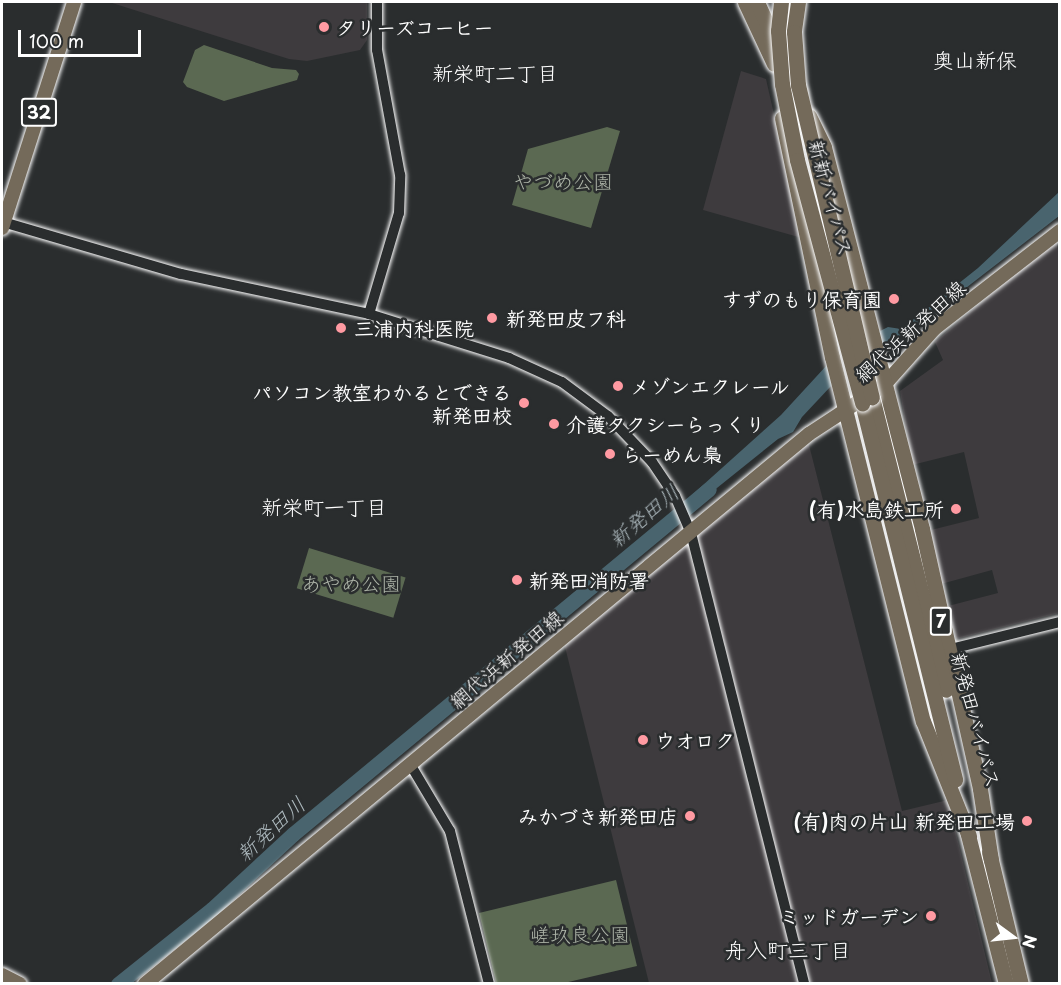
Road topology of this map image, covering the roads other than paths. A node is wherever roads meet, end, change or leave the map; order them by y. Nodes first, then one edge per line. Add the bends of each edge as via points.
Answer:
1 (74, 2) edge
2 (377, 2) edge
3 (745, 2) edge
4 (758, 2) edge
5 (781, 2) edge
6 (798, 2) edge
7 (2, 225) edge
8 (1059, 231) edge
9 (369, 314) junction
10 (885, 384) junction
11 (861, 403) junction
12 (688, 526) junction
13 (903, 551) junction
14 (1059, 622) edge
15 (947, 650) junction
16 (410, 764) junction
17 (969, 836) junction
18 (991, 860) junction
19 (2, 975) edge
20 (20, 984) edge
21 (145, 984) edge
22 (489, 984) edge
23 (804, 984) edge
24 (1006, 984) edge
25 (1021, 984) edge

1 - 7 main road, 32
2 - 9 street via 377,50 400,175 399,203
3 - 11 highway, 7 via 773,62 788,160 832,357 842,390
4 - 10 highway, 7 via 824,147
5 - 11 highway, 新新バイパス / 7, bridge via 778,31 782,84 797,160
6 - 11 highway, 新新バイパス / 7, bridge via 794,32 798,85
7 - 9 street via 181,274
8 - 10 main road, 網代浜新発田線 via 934,330
9 - 12 street via 509,358 562,382 634,441 675,496
10 - 11 main road, 網代浜新発田線
10 - 15 highway, 7
11 - 12 main road, 網代浜新発田線 via 809,434
11 - 13 highway, 新発田バイパス / 7
11 - 17 highway, 7 via 922,721
12 - 16 main road, 網代浜新発田線
12 - 23 street
13 - 17 highway, 新発田バイパス / 7
13 - 18 highway, 新発田バイパス / 7
14 - 15 street
15 - 18 highway, 7 via 980,789
16 - 21 main road, 網代浜新発田線
16 - 22 street via 450,831
17 - 24 highway, 新発田バイパス / 7
18 - 25 highway, 新発田バイパス / 7
19 - 20 main road

